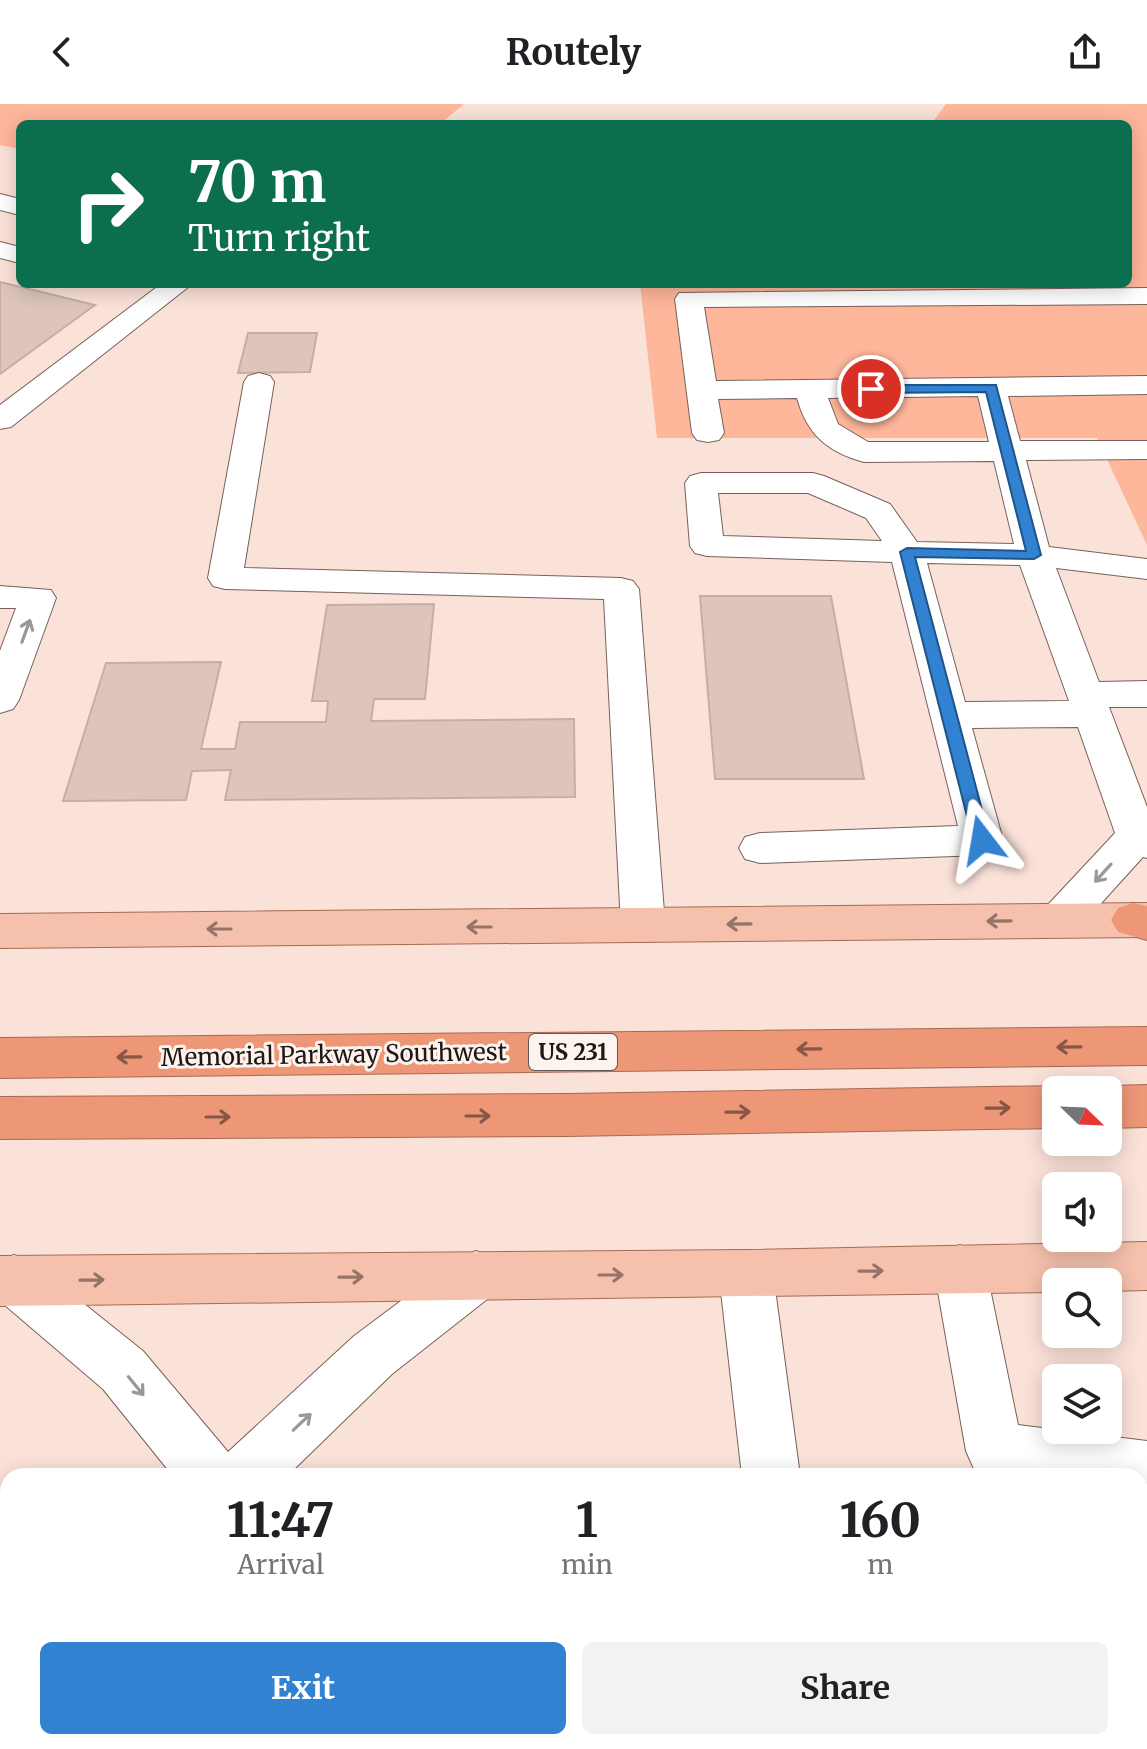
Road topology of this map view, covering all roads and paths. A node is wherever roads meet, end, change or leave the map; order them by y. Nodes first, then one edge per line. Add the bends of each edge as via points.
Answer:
1 (163, 288) edge
2 (1147, 296) edge
3 (259, 382) dead end
4 (1147, 385) edge
5 (991, 388) junction
6 (810, 389) junction
7 (702, 390) junction
8 (0, 420) edge
9 (708, 433) dead end
10 (1147, 450) edge
11 (1008, 452) junction
12 (907, 552) junction
13 (1034, 555) junction
14 (1147, 569) edge
15 (0, 597) edge
16 (1147, 694) edge
17 (0, 700) edge
18 (1089, 705) junction
19 (949, 715) junction
20 (1142, 840) edge
21 (760, 848) dead end
22 (1060, 920) junction
23 (1142, 921) edge
24 (643, 925) junction
25 (0, 931) edge
26 (1147, 1046) edge
27 (0, 1058) edge
28 (1147, 1106) edge
29 (1042, 1107) edge
30 (1122, 1107) edge
31 (0, 1118) edge
32 (1147, 1266) edge
33 (960, 1269) junction
34 (746, 1274) junction
35 (476, 1276) junction
36 (7, 1280) edge
37 (203, 1468) edge
38 (253, 1468) edge
39 (770, 1468) edge
40 (1131, 1468) edge

1 - 8 street
2 - 7 street via 689,299
3 - 24 street via 225,578 621,589
4 - 5 street
5 - 6 street
5 - 11 street
6 - 7 street
6 - 11 street via 819,422 836,442 864,452
7 - 9 street
10 - 11 street
11 - 13 street
12 - 12 street via 707,546 701,483 813,483 878,511
12 - 13 street
12 - 19 street
13 - 14 street
13 - 18 street
17 -> 15 street via 38,598
16 - 18 street
18 - 19 street
18 - 20 street
19 - 21 street via 982,840
20 -> 22 street
22 - 23 main road
22 -> 24 main road
24 -> 25 main road
26 -> 27 highway, Memorial Parkway Southwest / US 231
28 - 30 highway
31 -> 29 highway
32 - 33 main road
34 -> 33 main road
33 - 40 street via 995,1451
35 -> 34 main road
34 - 39 street
36 -> 35 main road
38 -> 35 street via 373,1355
36 -> 37 street via 123,1370

